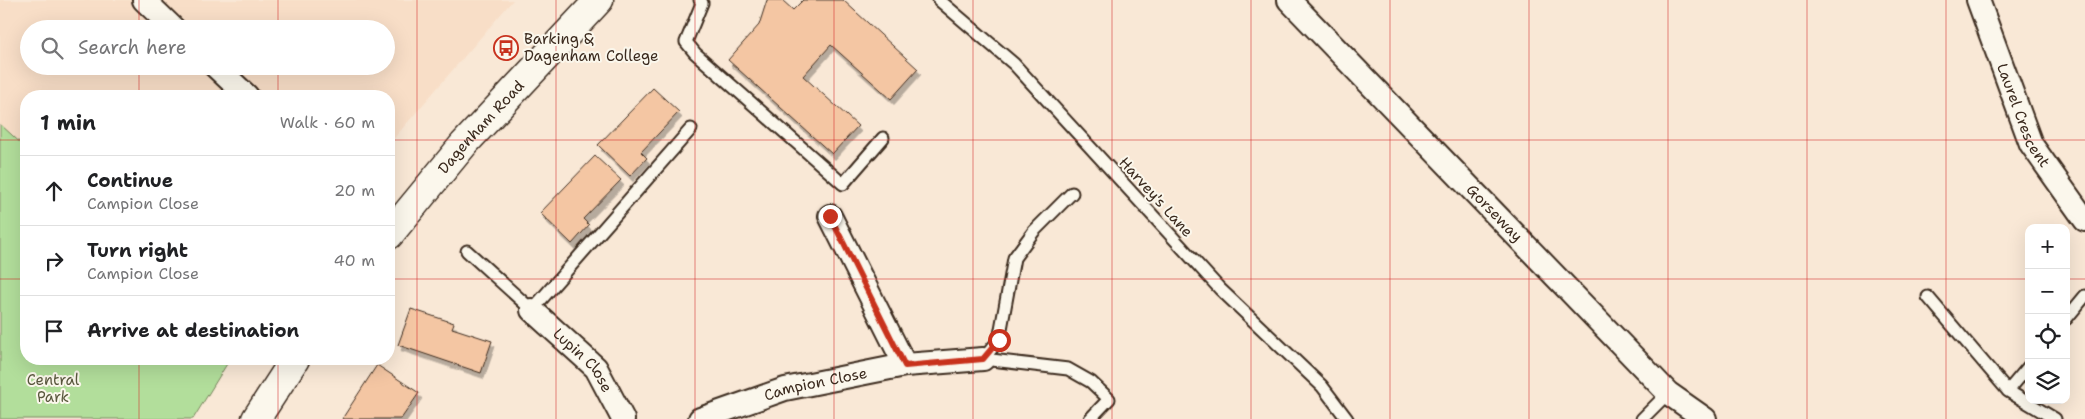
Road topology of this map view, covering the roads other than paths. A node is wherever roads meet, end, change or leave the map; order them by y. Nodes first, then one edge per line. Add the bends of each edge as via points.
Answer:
1 (144, 0) edge
2 (599, 0) edge
3 (700, 0) edge
4 (939, 0) edge
5 (1289, 0) edge
6 (1978, 0) edge
7 (165, 20) edge
8 (225, 75) edge
9 (241, 90) edge
10 (691, 129) dead end
11 (883, 138) dead end
12 (1072, 193) dead end
13 (830, 216) dead end
14 (2085, 220) edge
15 (395, 225) edge
16 (467, 251) dead end
17 (2085, 296) edge
18 (1928, 297) dead end
19 (532, 310) junction
20 (2070, 314) edge
21 (983, 359) junction
22 (291, 365) edge
23 (905, 366) junction
24 (2025, 371) edge
25 (2008, 392) junction
26 (1668, 393) junction
27 (256, 419) edge
28 (623, 419) edge
29 (700, 419) edge
30 (1090, 419) edge
31 (1347, 419) edge
32 (1642, 419) edge
33 (1705, 419) edge
34 (2055, 419) edge

1 - 7 street
2 - 15 street, Dagenham Road via 464,144
3 - 11 lane via 698,16 686,42 843,184
4 - 31 lane, Harvey's Lane via 1014,64 1220,289 1322,386
5 - 26 street, Gorseway
6 - 14 street, Laurel Crescent via 2031,144
8 - 9 street
10 - 19 lane
12 - 21 lane via 1034,231 1014,258 999,340
13 - 23 street
16 - 19 lane
17 - 20 lane
18 - 25 lane
19 - 28 street, Lupin Close via 596,368
21 - 23 street, Campion Close
21 - 30 lane via 1068,369 1109,399
22 - 27 street
23 - 29 street, Campion Close via 785,389
24 - 25 lane
25 - 34 lane
26 - 32 lane
26 - 33 street, Gorseway

